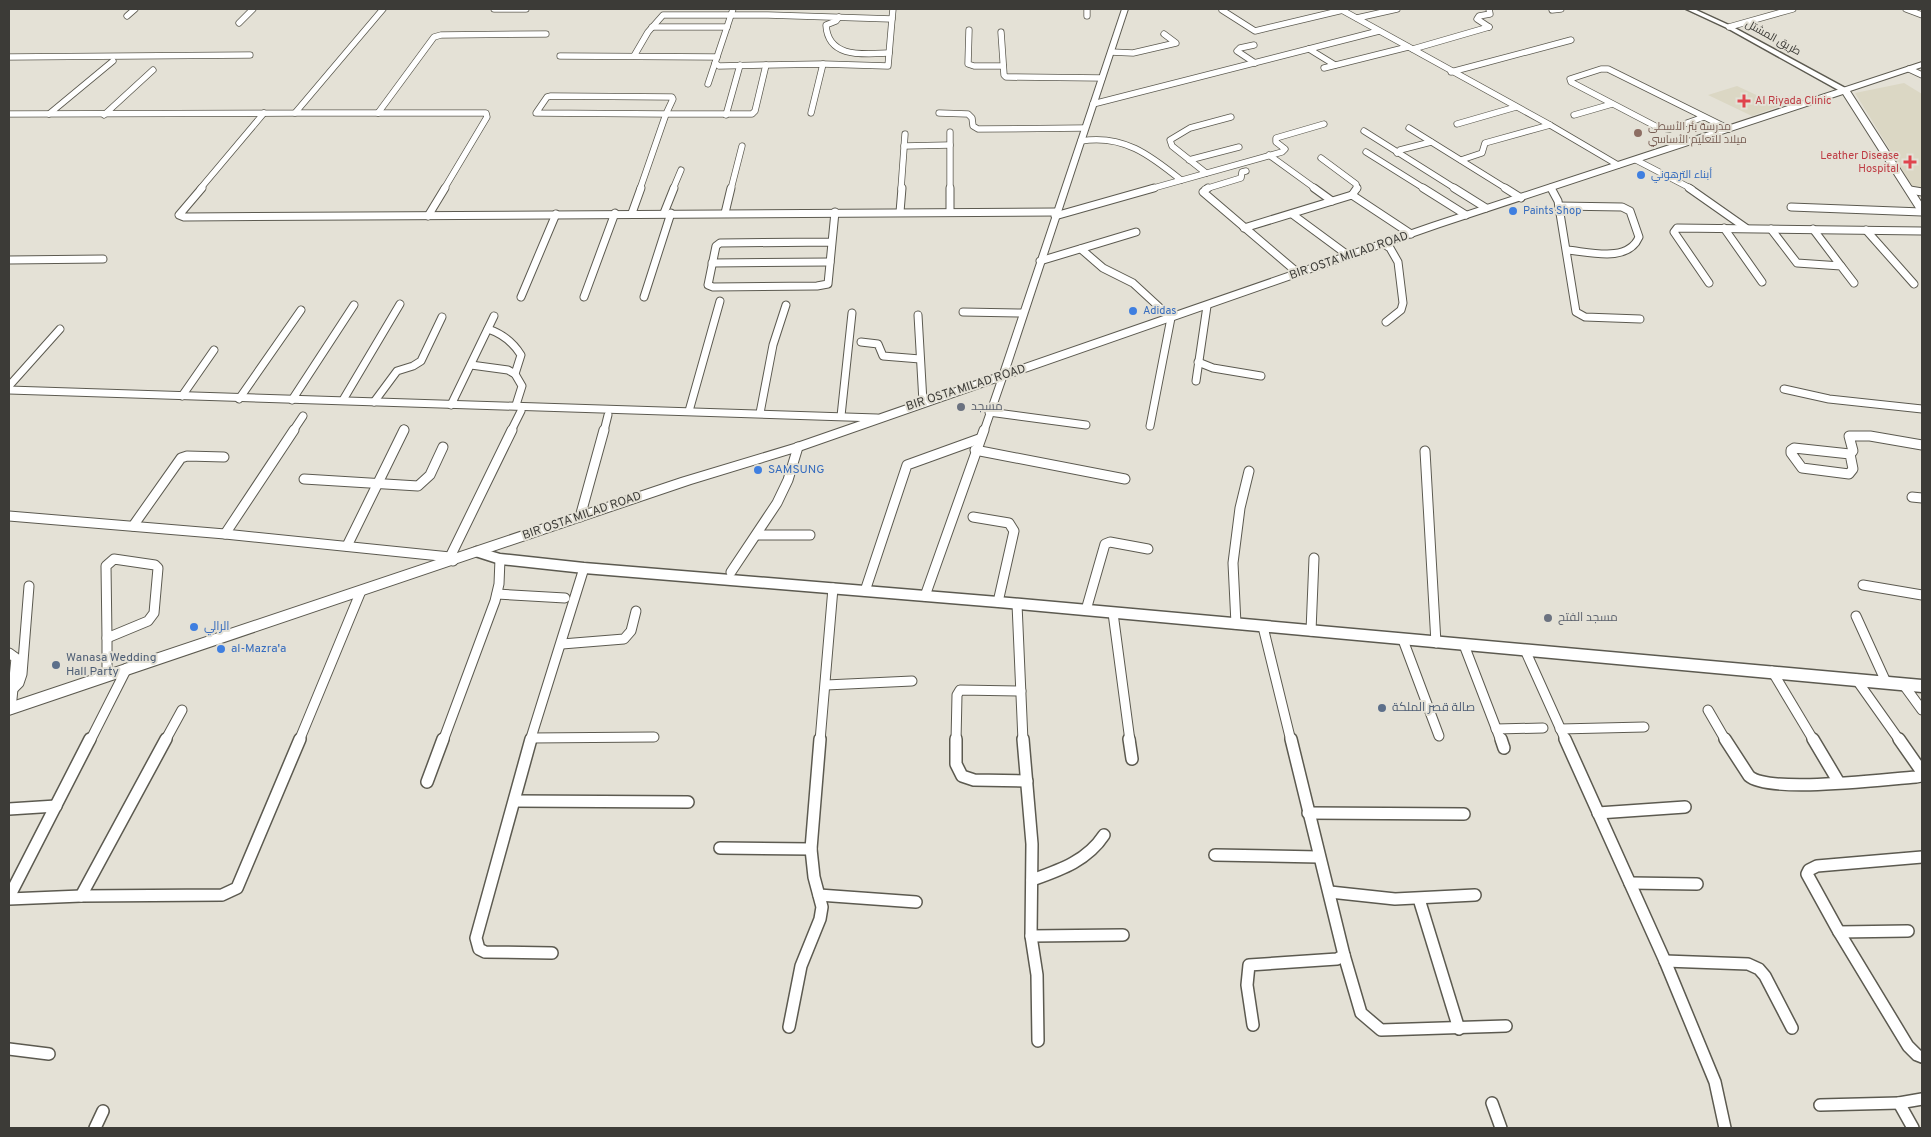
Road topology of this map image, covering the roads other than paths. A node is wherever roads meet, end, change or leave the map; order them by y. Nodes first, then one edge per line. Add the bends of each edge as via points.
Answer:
1 (135, 9) edge
2 (253, 9) edge
3 (383, 9) edge
4 (494, 9) edge
5 (526, 9) edge
6 (818, 9) edge
7 (893, 9) edge
8 (1087, 9) edge
9 (1125, 9) edge
10 (1397, 9) edge
11 (1489, 9) edge
12 (1561, 9) edge
13 (1689, 9) edge
14 (1793, 9) edge
15 (1906, 9) edge
16 (1222, 10) dead end
17 (1342, 10) edge
18 (1552, 10) dead end
19 (664, 12) edge
20 (732, 12) edge
21 (1922, 15) edge
22 (127, 16) dead end
23 (817, 16) junction
24 (1087, 16) dead end
25 (839, 17) junction
26 (1357, 18) junction
27 (892, 19) junction
28 (239, 22) dead end
29 (652, 27) junction
30 (727, 27) junction
31 (1729, 27) junction
32 (969, 30) dead end
33 (1379, 31) junction
34 (1001, 32) dead end
35 (546, 34) dead end
36 (1164, 34) dead end
37 (1571, 40) dead end
38 (1254, 45) dead end
39 (1410, 48) junction
40 (1309, 49) junction
41 (1111, 52) junction
42 (889, 54) junction
43 (250, 55) dead end
44 (560, 56) dead end
45 (634, 56) junction
46 (9, 57) edge
47 (716, 60) junction
48 (113, 61) dead end
49 (1255, 63) junction
50 (823, 64) junction
51 (1922, 64) edge
52 (740, 65) junction
53 (766, 65) junction
54 (1335, 65) junction
55 (1003, 66) junction
56 (1324, 68) dead end
57 (1908, 69) junction
58 (153, 70) dead end
59 (1451, 72) junction
60 (1922, 75) edge
61 (1102, 78) junction
62 (708, 84) dead end
63 (1841, 91) junction
64 (1093, 104) junction
65 (1612, 104) junction
66 (1516, 106) junction
67 (264, 113) junction
68 (295, 113) junction
69 (378, 113) junction
70 (812, 113) dead end
71 (939, 113) dead end
72 (9, 114) edge
73 (49, 114) junction
74 (666, 114) junction
75 (104, 115) junction
76 (726, 115) junction
77 (1574, 115) dead end
78 (1704, 117) junction
79 (1231, 118) dead end
80 (1324, 124) dead end
81 (1457, 124) dead end
82 (1550, 126) junction
83 (1085, 128) junction
84 (1409, 128) dead end
85 (1729, 129) junction
86 (1364, 131) dead end
87 (950, 132) dead end
88 (905, 134) dead end
89 (1081, 141) junction
90 (1431, 142) junction
91 (742, 146) dead end
92 (904, 146) junction
93 (950, 146) junction
94 (1239, 147) dead end
95 (1366, 152) dead end
96 (1397, 154) junction
97 (1269, 155) junction
98 (1321, 158) dead end
99 (1189, 160) junction
100 (1461, 160) junction
101 (1636, 160) junction
102 (1618, 166) junction
103 (681, 170) dead end
104 (1246, 171) dead end
105 (1206, 172) junction
106 (1182, 180) junction
107 (1551, 188) junction
108 (1910, 190) junction
109 (1922, 192) edge
110 (1352, 195) junction
111 (1522, 198) junction
112 (1332, 201) junction
113 (1559, 206) junction
114 (1791, 207) dead end
115 (1486, 208) junction
116 (1922, 210) edge
117 (835, 212) junction
118 (900, 212) junction
119 (950, 212) junction
120 (615, 213) junction
121 (632, 213) junction
122 (668, 213) junction
123 (725, 213) junction
124 (556, 214) junction
125 (1055, 214) junction
126 (1292, 214) junction
127 (1466, 215) junction
128 (428, 216) junction
129 (1244, 228) junction
130 (1724, 228) junction
131 (1746, 228) junction
132 (1771, 229) junction
133 (1813, 229) junction
134 (1866, 230) junction
135 (1922, 231) edge
136 (1136, 232) dead end
137 (1411, 234) junction
138 (832, 242) junction
139 (1384, 244) junction
140 (1081, 249) junction
141 (1567, 250) junction
142 (1348, 256) junction
143 (103, 259) dead end
144 (9, 260) edge
145 (1040, 261) junction
146 (830, 262) junction
147 (712, 264) junction
148 (1841, 266) junction
149 (1298, 273) junction
150 (1762, 282) dead end
151 (1709, 283) dead end
152 (1854, 283) dead end
153 (1914, 284) dead end
154 (521, 297) dead end
155 (584, 297) dead end
156 (644, 297) dead end
157 (720, 301) dead end
158 (400, 304) dead end
159 (354, 305) dead end
160 (786, 305) dead end
161 (1207, 306) junction
162 (300, 310) dead end
163 (963, 312) dead end
164 (852, 313) dead end
165 (1023, 313) junction
166 (918, 315) dead end
167 (494, 316) dead end
168 (442, 317) dead end
169 (1171, 318) junction
170 (1640, 319) dead end
171 (1386, 322) dead end
172 (60, 329) dead end
173 (488, 329) junction
174 (861, 342) dead end
175 (214, 350) dead end
176 (920, 359) junction
177 (1198, 362) junction
178 (471, 365) junction
179 (515, 374) junction
180 (1003, 376) junction
181 (1261, 376) dead end
182 (1196, 381) dead end
183 (9, 386) edge
184 (1784, 389) dead end
185 (9, 390) edge
186 (182, 396) junction
187 (239, 399) junction
188 (292, 400) junction
189 (343, 400) junction
190 (374, 402) junction
191 (923, 402) junction
192 (451, 405) junction
193 (518, 408) junction
194 (1922, 409) edge
195 (689, 411) junction
196 (989, 412) junction
197 (760, 413) junction
198 (608, 415) dead end
199 (303, 416) dead end
200 (841, 416) junction
201 (876, 418) junction
202 (1086, 425) dead end
203 (1150, 426) dead end
204 (404, 429) dead end
205 (979, 439) junction
206 (1922, 445) edge
207 (442, 447) dead end
208 (798, 447) junction
209 (975, 450) junction
210 (1425, 451) dead end
211 (1850, 454) junction
212 (224, 457) dead end
213 (1248, 471) dead end
214 (304, 479) dead end
215 (1125, 479) dead end
216 (378, 484) junction
217 (1912, 497) dead end
218 (1922, 498) edge
219 (12, 516) edge
220 (580, 517) junction
221 (973, 517) dead end
222 (9, 524) edge
223 (133, 526) junction
224 (225, 534) junction
225 (757, 535) junction
226 (810, 535) dead end
227 (347, 546) junction
228 (1148, 549) dead end
229 (476, 552) junction
230 (1314, 558) dead end
231 (451, 559) junction
232 (500, 559) junction
233 (584, 568) junction
234 (731, 572) dead end
235 (1863, 585) dead end
236 (29, 586) dead end
237 (833, 588) junction
238 (361, 591) junction
239 (864, 591) junction
240 (497, 594) junction
241 (1922, 595) edge
242 (925, 596) junction
243 (566, 598) dead end
244 (998, 602) junction
245 (1017, 604) junction
246 (1086, 610) junction
247 (636, 611) dead end
248 (1113, 613) junction
249 (1856, 616) dead end
250 (1236, 624) junction
251 (1264, 626) junction
252 (1310, 631) junction
253 (106, 638) junction
254 (1403, 640) junction
255 (1436, 643) junction
256 (562, 644) junction
257 (1464, 645) junction
258 (1525, 650) junction
259 (9, 653) edge
260 (127, 668) junction
261 (1772, 671) junction
262 (107, 675) junction
263 (1856, 679) junction
264 (912, 681) dead end
265 (1886, 682) junction
266 (1903, 684) junction
267 (826, 685) junction
268 (1922, 686) edge
269 (13, 689) junction
270 (1021, 691) junction
271 (10, 709) edge
272 (182, 710) dead end
273 (1708, 710) dead end
274 (1922, 710) edge
275 (1644, 727) dead end
276 (1496, 728) junction
277 (1543, 728) dead end
278 (1560, 729) junction
279 (1439, 736) dead end
280 (654, 737) dead end
281 (531, 738) junction
282 (1504, 748) dead end
283 (1132, 759) dead end
284 (1922, 772) edge
285 (1028, 781) junction
286 (1838, 781) junction
287 (427, 782) dead end
288 (515, 801) junction
289 (688, 802) dead end
290 (56, 806) junction
291 (1686, 808) dead end
292 (9, 809) edge
293 (1308, 813) junction
294 (1598, 813) junction
295 (1464, 814) dead end
296 (1104, 835) dead end
297 (720, 848) dead end
298 (811, 849) junction
299 (1215, 855) dead end
300 (1319, 857) junction
301 (1922, 857) edge
302 (1032, 880) junction
303 (1630, 883) junction
304 (1697, 884) dead end
305 (1330, 892) junction
306 (819, 895) junction
307 (1475, 895) dead end
308 (81, 896) junction
309 (9, 898) edge
310 (1419, 899) junction
311 (916, 902) dead end
312 (1908, 931) dead end
313 (1839, 932) junction
314 (1123, 934) dead end
315 (1031, 936) junction
316 (552, 953) dead end
317 (1344, 955) junction
318 (1666, 961) junction
319 (1253, 1025) dead end
320 (1506, 1026) dead end
321 (788, 1027) dead end
322 (1792, 1028) dead end
323 (1459, 1029) junction
324 (1038, 1041) dead end
325 (9, 1048) edge
326 (49, 1054) dead end
327 (1922, 1057) edge
328 (1922, 1099) edge
329 (1492, 1103) dead end
330 (1899, 1103) junction
331 (1820, 1105) dead end
332 (103, 1111) dead end
333 (95, 1128) edge
334 (1501, 1128) edge
335 (1725, 1128) edge
336 (1914, 1128) edge

1 - 22 street
2 - 28 street
3 - 68 street
4 - 5 street
6 - 23 street
7 - 27 street
8 - 24 street
9 - 41 street
10 - 26 street
11 - 39 street via 1490,14 1477,19 1488,28
12 - 18 street
13 - 31 main road, طريق المشتل
14 - 31 street
15 - 21 street
16 - 17 street via 1258,31
17 - 26 street
19 - 20 street
19 - 29 street
20 - 23 street
20 - 30 street
23 - 25 street
25 - 27 street
25 - 42 street via 826,25 831,44 837,49 855,54
26 - 33 street
27 - 42 street
29 - 30 street
29 - 45 street
30 - 47 street
31 - 63 main road, طريق المشتل
32 - 55 street via 968,64
33 - 39 street
33 - 40 street
34 - 55 street
35 - 69 street via 434,37
36 - 41 street via 1176,42 1133,53
37 - 59 street
38 - 49 street via 1237,51
39 - 54 street
39 - 59 street
40 - 49 street
40 - 54 street
41 - 61 street
42 - 50 street via 888,66
43 - 46 street
44 - 45 street
45 - 47 street
47 - 52 street via 719,66
47 - 62 street
48 - 73 street
49 - 64 street
50 - 53 street
50 - 70 street
51 - 57 main road, BIR OSTA MILAD ROAD
52 - 53 street
52 - 76 street
53 - 76 street via 755,111
54 - 56 street
55 - 61 street via 1004,75 1008,77
57 - 60 street
57 - 63 main road, BIR OSTA MILAD ROAD
58 - 75 street
59 - 66 street
61 - 64 street
63 - 85 main road, BIR OSTA MILAD ROAD
63 - 108 main road via 1855,105
64 - 83 street
65 - 77 street
65 - 78 street via 1664,130
65 - 78 street via 1570,79 1608,69
66 - 81 street
66 - 82 street
67 - 68 street
67 - 75 street
67 - 128 street via 179,215
68 - 69 street
69 - 128 street via 483,112 487,115
71 - 83 street via 968,114 978,129
72 - 73 street
73 - 75 street
74 - 74 street via 672,97 551,96 536,113
74 - 76 street
74 - 121 street
78 - 85 street
79 - 99 street via 1196,126 1173,136 1172,146
80 - 97 street via 1276,138 1285,150
82 - 100 street via 1485,143 1482,153
82 - 102 street
83 - 89 street
84 - 90 street
85 - 101 main road, BIR OSTA MILAD ROAD
86 - 96 street
87 - 93 street
88 - 92 street
89 - 106 street via 1106,138 1126,143
89 - 125 street
90 - 96 street via 1400,150
90 - 100 street
91 - 123 street
92 - 93 street
92 - 118 street
93 - 119 street
94 - 99 street
95 - 127 street
96 - 115 street
97 - 105 street
97 - 112 street
98 - 110 street via 1356,184 1357,190
99 - 105 street
100 - 111 street
101 - 102 main road, BIR OSTA MILAD ROAD
101 - 131 street via 1692,189
102 - 107 main road, BIR OSTA MILAD ROAD
103 - 122 street
104 - 129 street via 1242,172 1241,178 1203,192
105 - 106 street
106 - 125 street
107 - 111 main road, BIR OSTA MILAD ROAD
107 - 113 street
108 - 109 street
108 - 116 main road
110 - 112 street
110 - 137 street
111 - 115 main road, BIR OSTA MILAD ROAD
112 - 126 street
113 - 141 street
113 - 141 street via 1622,207 1630,211 1639,237 1630,251
114 - 116 street
115 - 127 main road, BIR OSTA MILAD ROAD
117 - 118 street
117 - 123 street
117 - 138 street
118 - 119 street
119 - 125 street
120 - 121 street
120 - 124 street
120 - 155 street
121 - 122 street
122 - 123 street
122 - 156 street
124 - 128 street
124 - 154 street
125 - 145 street
126 - 129 street
126 - 142 street
127 - 137 main road, BIR OSTA MILAD ROAD
129 - 149 street
130 - 131 street
130 - 150 street
130 - 151 street via 1677,228 1674,232
131 - 132 street
132 - 133 street
132 - 148 street via 1797,263
133 - 134 street
133 - 148 street
134 - 135 street
134 - 153 street
136 - 140 street
137 - 139 main road, BIR OSTA MILAD ROAD
138 - 146 street
138 - 147 street via 720,243 716,246
139 - 142 main road, BIR OSTA MILAD ROAD
139 - 171 street via 1392,248 1398,259 1403,303 1401,310
140 - 145 street
140 - 169 street via 1103,268 1133,283
141 - 170 street via 1576,312 1585,317
142 - 149 main road, BIR OSTA MILAD ROAD
143 - 144 street
145 - 165 street
146 - 147 street
146 - 147 street via 829,282 823,286 710,286 707,283
148 - 152 street
149 - 161 main road, BIR OSTA MILAD ROAD
157 - 195 street
158 - 189 street
159 - 188 street
160 - 197 street via 769,362
161 - 169 main road, BIR OSTA MILAD ROAD
161 - 177 street
162 - 187 street
163 - 165 street
164 - 200 street
165 - 180 street
166 - 176 street
167 - 173 street
168 - 190 street via 421,361 396,371
169 - 180 main road, BIR OSTA MILAD ROAD
169 - 203 street
172 - 183 street
173 - 178 street
173 - 179 street via 501,333 517,348 521,355
174 - 176 street via 878,344 883,356
175 - 186 street
176 - 191 street
177 - 181 street via 1213,368
177 - 182 street
178 - 179 street via 508,370
178 - 192 street
179 - 193 street via 522,386
180 - 191 main road, BIR OSTA MILAD ROAD
180 - 196 street
184 - 194 street via 1829,399
185 - 186 street
186 - 187 street
187 - 188 street
188 - 189 street
189 - 190 street
190 - 192 street
191 - 201 main road, BIR OSTA MILAD ROAD
192 - 193 street
193 - 195 street
193 - 231 street
195 - 197 street
196 - 202 street
196 - 205 street
197 - 200 street
198 - 220 street
199 - 224 street
200 - 201 street
201 - 208 main road, BIR OSTA MILAD ROAD
204 - 216 street
205 - 209 street
205 - 239 street via 907,465
206 - 211 street via 1855,435 1849,436 1853,451
207 - 216 street via 422,485
208 - 220 main road, BIR OSTA MILAD ROAD
208 - 225 street via 783,491
209 - 215 street
209 - 242 street
210 - 255 street
211 - 211 street via 1794,448 1791,450 1802,468 1849,474 1853,469
212 - 223 street via 181,458
213 - 250 street via 1233,563
214 - 216 street
216 - 227 street
217 - 218 street
219 - 222 street
219 - 223 street
220 - 229 main road, BIR OSTA MILAD ROAD
221 - 244 street via 1008,523 1014,531
223 - 224 street
224 - 227 street
225 - 226 street
225 - 234 street
227 - 231 street
228 - 246 street via 1110,542 1105,544
229 - 231 main road, BIR OSTA MILAD ROAD
229 - 232 main road
230 - 252 street
231 - 238 main road, BIR OSTA MILAD ROAD
232 - 233 main road
232 - 240 street
233 - 237 main road
233 - 256 street
235 - 241 street
236 - 269 street via 22,674
237 - 239 main road
237 - 267 street
238 - 260 main road, BIR OSTA MILAD ROAD
238 - 308 street via 237,888 222,895
239 - 242 main road
240 - 243 street
240 - 287 street
242 - 244 main road
244 - 245 main road
245 - 246 main road
245 - 270 street
246 - 248 main road
247 - 256 street via 631,631 624,639
248 - 250 main road
248 - 283 street
249 - 265 street
250 - 251 main road
251 - 252 main road
251 - 293 street
252 - 254 main road
253 - 253 street via 148,621 154,613 158,568 155,565 114,559 106,566
253 - 262 street
254 - 255 main road
254 - 279 street
255 - 257 main road
256 - 281 street
257 - 258 main road
257 - 276 street
258 - 261 main road
258 - 278 street
259 - 269 street via 16,658
260 - 262 main road, BIR OSTA MILAD ROAD
260 - 290 street
261 - 263 main road
261 - 286 street
262 - 271 main road, BIR OSTA MILAD ROAD
263 - 265 main road
263 - 284 street
264 - 267 street
265 - 266 main road
266 - 268 main road
266 - 274 street
267 - 298 street
269 - 271 street
270 - 285 street
270 - 285 street via 960,690 956,695 956,764 962,776 974,780
272 - 308 street
273 - 286 street via 1743,768 1754,780 1777,784
275 - 278 street
276 - 277 street
276 - 282 street
278 - 294 street
280 - 281 street
281 - 288 street
284 - 286 street via 1916,777
285 - 302 street
288 - 289 street
288 - 316 street via 476,946 485,952
290 - 292 street
290 - 309 street
291 - 294 street
293 - 295 street
293 - 300 street
294 - 303 street
296 - 302 street via 1089,854
297 - 298 street
298 - 306 street
299 - 300 street
300 - 305 street
301 - 313 street via 1817,866 1809,870 1808,878
302 - 315 street
303 - 304 street
303 - 318 street
305 - 310 street
305 - 317 street
306 - 311 street
306 - 321 street via 820,919 805,952
307 - 310 street
308 - 309 street
310 - 323 street
312 - 313 street
313 - 327 street via 1908,1046
314 - 315 street
315 - 324 street via 1037,975
317 - 319 street via 1337,959 1249,965 1246,969
317 - 323 street via 1361,1013 1371,1024 1381,1030
318 - 322 street via 1748,964 1759,969
318 - 335 street via 1714,1082
320 - 323 street
325 - 326 street
328 - 330 street
329 - 334 street
330 - 331 street
330 - 336 street
332 - 333 street

